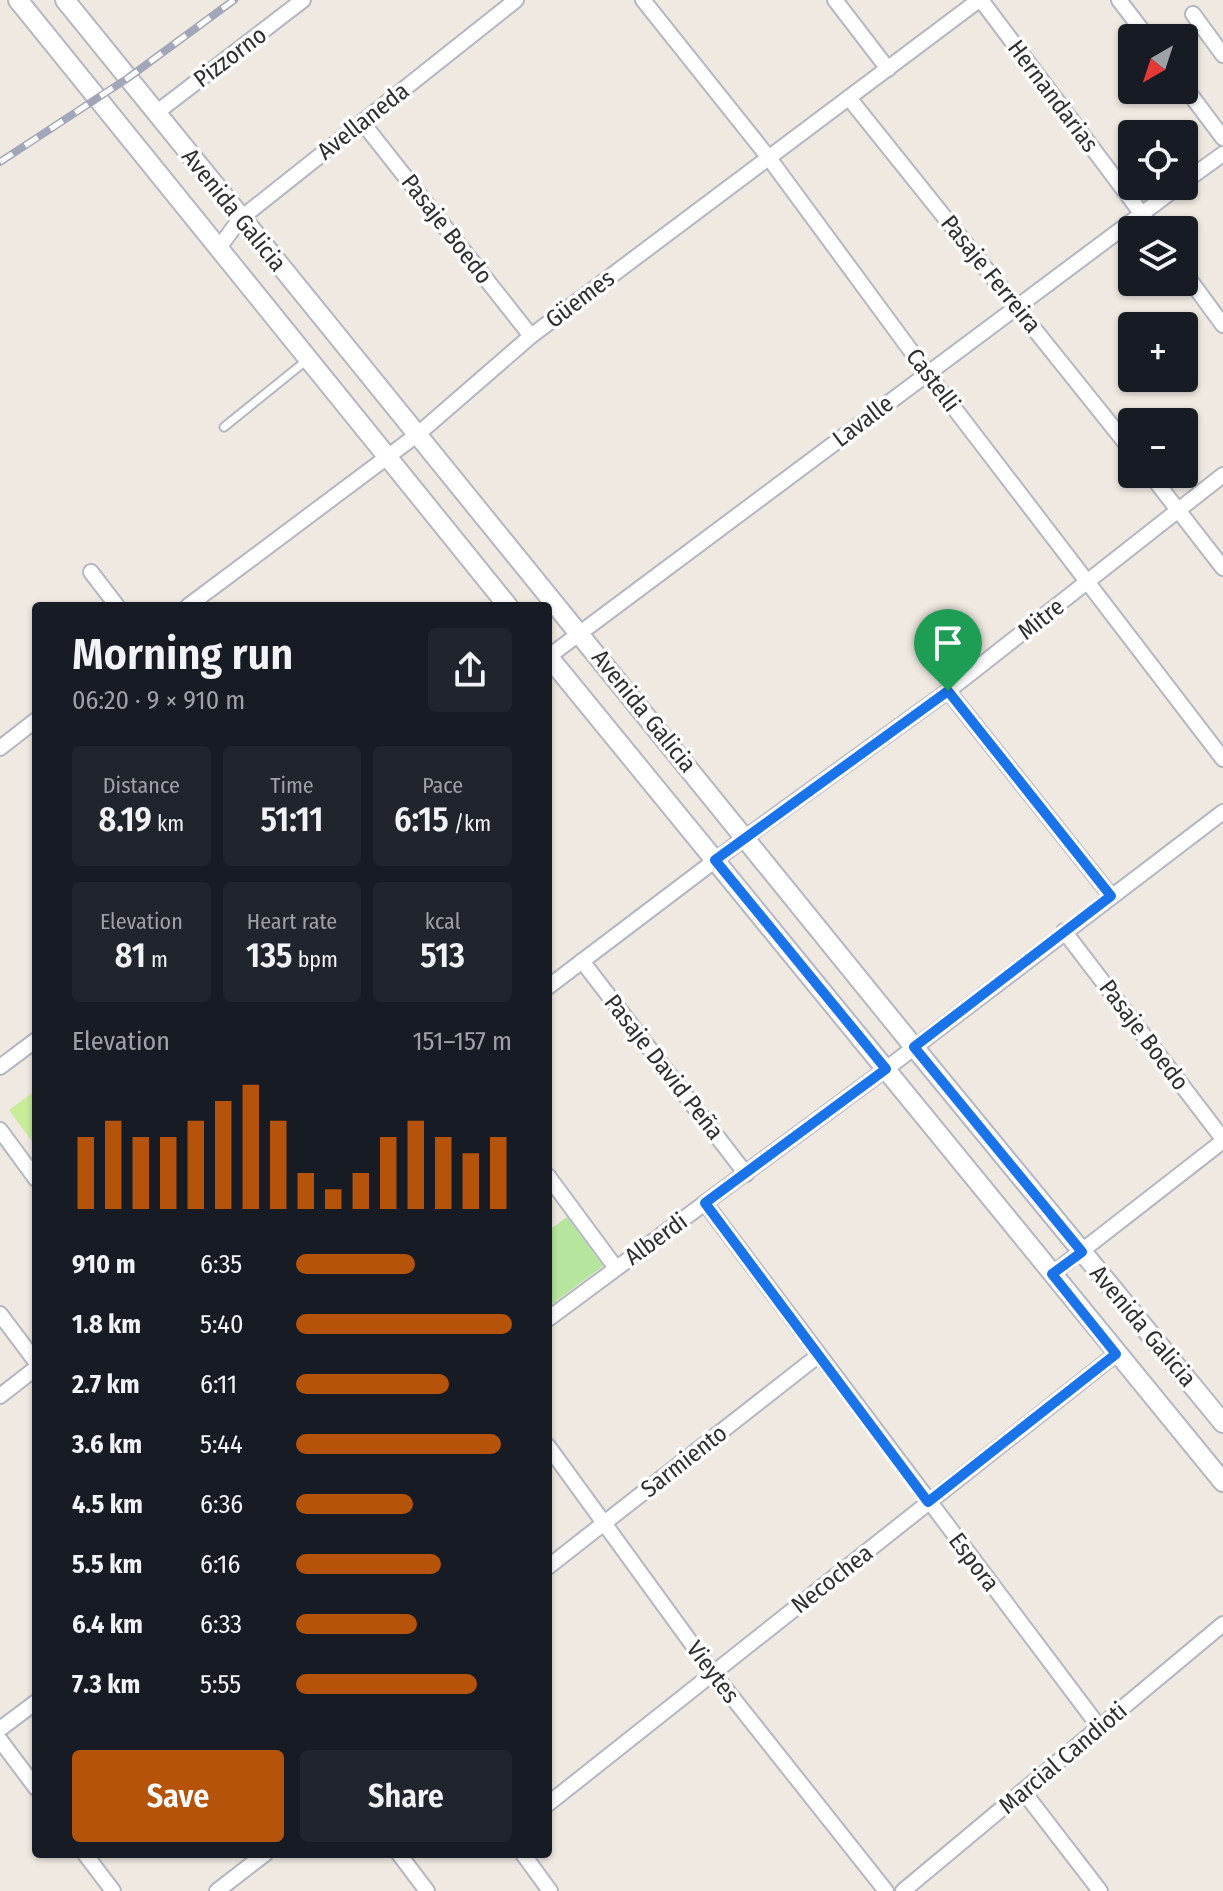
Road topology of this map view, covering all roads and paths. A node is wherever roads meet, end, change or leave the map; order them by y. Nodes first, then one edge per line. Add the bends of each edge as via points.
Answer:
1 (18, 0) edge
2 (65, 0) edge
3 (303, 0) edge
4 (516, 0) edge
5 (643, 0) edge
6 (835, 0) edge
7 (980, 0) edge
8 (1119, 0) edge
9 (1193, 14) dead end
10 (1137, 24) edge
11 (1223, 55) edge
12 (888, 69) junction
13 (849, 98) junction
14 (1198, 104) edge
15 (156, 113) junction
16 (362, 122) junction
17 (1223, 138) edge
18 (1223, 154) edge
19 (769, 158) junction
20 (1198, 172) edge
21 (1161, 200) edge
22 (1142, 214) junction
23 (240, 219) junction
24 (218, 249) junction
25 (1198, 291) edge
26 (1018, 307) junction
27 (1223, 325) edge
28 (531, 336) junction
29 (309, 359) junction
30 (928, 374) junction
31 (224, 427) dead end
32 (1118, 433) edge
33 (418, 434) junction
34 (388, 456) junction
35 (1223, 475) edge
36 (1161, 488) edge
37 (1178, 509) junction
38 (1223, 568) edge
39 (91, 572) dead end
40 (1087, 583) junction
41 (114, 602) edge
42 (193, 602) edge
43 (505, 602) edge
44 (581, 633) junction
45 (552, 653) edge
46 (552, 661) edge
47 (948, 691) junction
48 (32, 723) edge
49 (0, 748) edge
50 (1223, 759) edge
51 (1223, 812) edge
52 (746, 837) junction
53 (715, 860) junction
54 (1111, 896) junction
55 (1064, 931) junction
56 (582, 961) junction
57 (552, 984) edge
58 (32, 1043) edge
59 (914, 1047) junction
60 (0, 1067) edge
61 (886, 1069) junction
62 (0, 1130) edge
63 (1223, 1140) edge
64 (32, 1174) edge
65 (746, 1174) junction
66 (552, 1181) edge
67 (705, 1203) junction
68 (1082, 1252) junction
69 (616, 1268) junction
70 (1052, 1274) junction
71 (0, 1314) edge
72 (552, 1316) edge
73 (1116, 1354) junction
74 (819, 1355) junction
75 (32, 1359) edge
76 (32, 1368) edge
77 (0, 1396) edge
78 (1223, 1423) edge
79 (552, 1451) edge
80 (1222, 1479) edge
81 (928, 1502) junction
82 (605, 1523) junction
83 (552, 1564) edge
84 (1223, 1624) edge
85 (713, 1673) junction
86 (32, 1705) edge
87 (1100, 1728) junction
88 (0, 1729) edge
89 (0, 1740) edge
90 (32, 1783) edge
91 (1023, 1791) junction
92 (552, 1801) edge
93 (88, 1858) edge
94 (260, 1858) edge
95 (402, 1858) edge
96 (526, 1858) edge
97 (113, 1891) edge
98 (217, 1891) edge
99 (427, 1891) edge
100 (550, 1891) edge
101 (886, 1891) edge
102 (903, 1891) edge
103 (1100, 1891) edge

1 - 24 main road, Avenida Galicia
2 - 15 main road, Avenida Galicia
3 - 15 street, Pizzorno
4 - 16 street, Avellaneda
5 - 19 street, Castelli
6 - 12 street
7 - 12 street, Güemes
7 - 22 street, Hernandarias
8 - 10 street
9 - 11 street
12 - 13 street, Güemes
13 - 19 street, Güemes
13 - 26 street, Pasaje Ferreira
14 - 17 street
15 - 23 main road, Avenida Galicia
16 - 23 street, Avellaneda
16 - 28 street, Pasaje Boedo
18 - 20 street, Lavalle
19 - 28 street, Güemes
19 - 30 street, Castelli
21 - 22 street, Lavalle
22 - 26 street, Lavalle
23 - 24 street, Avellaneda
23 - 33 main road, Avenida Galicia
24 - 29 main road, Avenida Galicia
25 - 27 street
26 - 30 street, Lavalle
26 - 32 street, Pasaje Ferreira
28 - 33 street, Güemes
29 - 31 lane
29 - 34 main road, Avenida Galicia
30 - 40 street, Castelli
30 - 44 street, Lavalle
33 - 34 street, Güemes
33 - 44 main road, Avenida Galicia
34 - 42 street, Güemes
34 - 43 main road, Avenida Galicia
35 - 37 street, Mitre
36 - 37 street
37 - 38 street
37 - 40 street, Mitre
39 - 41 street
40 - 47 street, Mitre
40 - 50 street, Castelli
44 - 45 street, Lavalle
44 - 52 main road, Avenida Galicia
46 - 53 main road, Avenida Galicia
47 - 52 street, Mitre
47 - 54 street
48 - 49 street
51 - 54 street, Alberdi
52 - 53 street, Mitre
52 - 59 main road, Avenida Galicia
53 - 56 street, Mitre
53 - 61 main road, Avenida Galicia
54 - 55 street, Alberdi
55 - 59 street, Alberdi
55 - 63 street, Pasaje Boedo
56 - 57 street, Mitre
56 - 65 street, Pasaje David Peña
58 - 60 street
59 - 61 street, Alberdi
59 - 68 main road, Avenida Galicia
61 - 65 street, Alberdi
61 - 70 main road, Avenida Galicia
62 - 64 street
63 - 68 street
65 - 67 street, Alberdi
66 - 69 street
67 - 69 street, Alberdi
67 - 74 street, Espora
68 - 70 street
68 - 78 main road, Avenida Galicia
69 - 72 street, Alberdi
70 - 73 main road, Avenida Galicia
71 - 75 street
73 - 80 main road, Avenida Galicia
73 - 81 street, Necochea
74 - 81 street, Espora
74 - 82 street, Sarmiento
76 - 77 street
79 - 82 street, Vieytes
81 - 85 street, Necochea
81 - 87 street, Espora
82 - 83 street, Sarmiento
82 - 85 street, Vieytes
84 - 87 street, Marcial Candioti
85 - 92 street, Necochea
85 - 101 street, Vieytes
86 - 88 street
87 - 91 street, Marcial Candioti
89 - 90 street
91 - 102 street, Marcial Candioti
91 - 103 street
93 - 97 street
94 - 98 street
95 - 99 street
96 - 100 street

